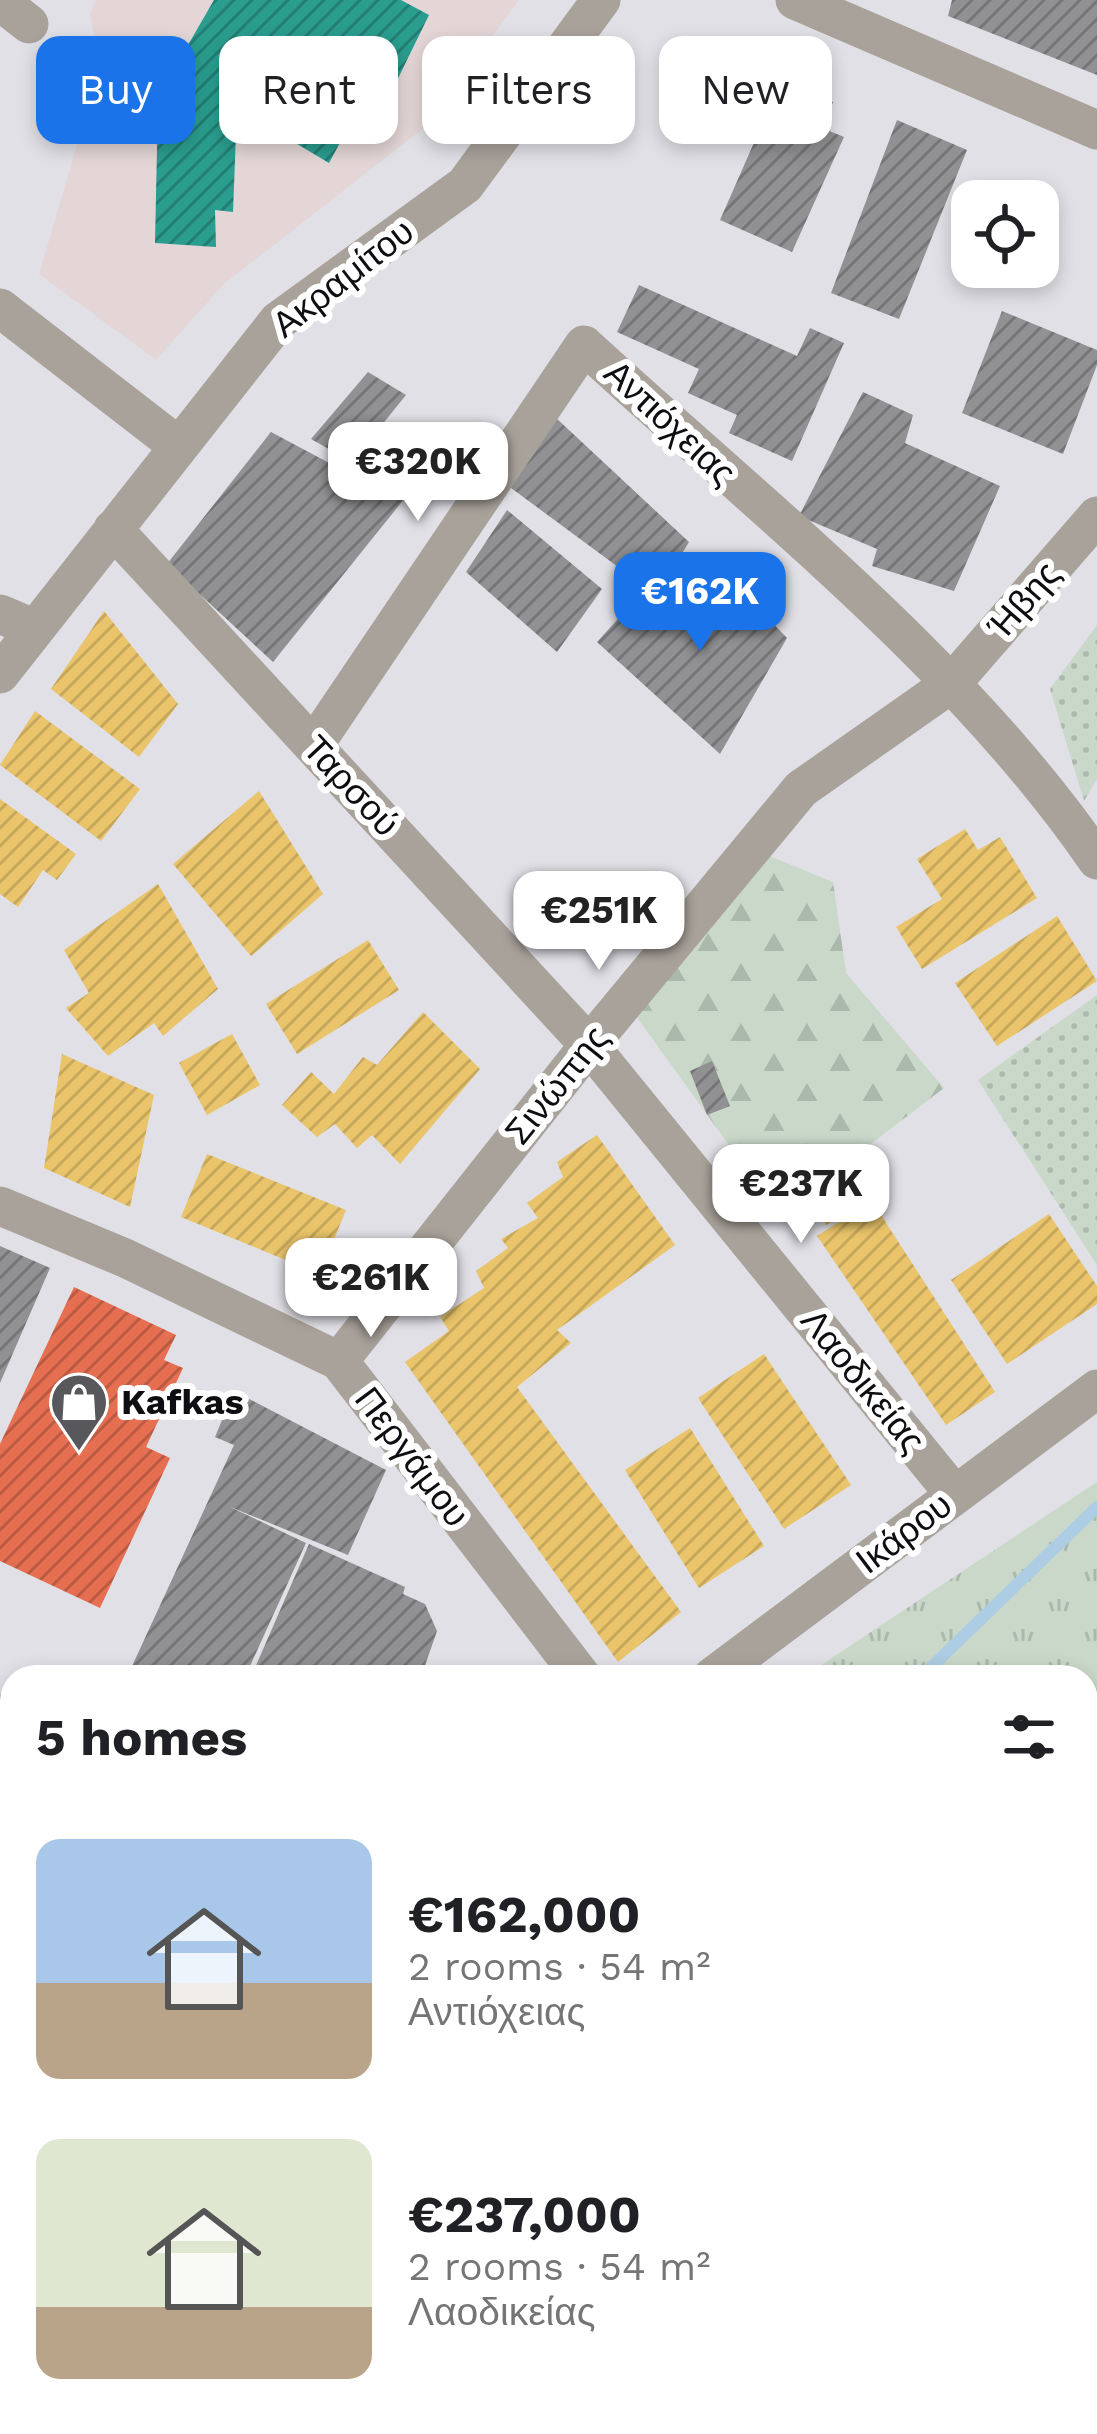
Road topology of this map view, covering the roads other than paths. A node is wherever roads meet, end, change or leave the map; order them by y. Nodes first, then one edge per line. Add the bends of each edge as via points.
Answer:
1 (601, 0) edge
2 (795, 0) edge
3 (1097, 130) edge
4 (0, 308) edge
5 (177, 445) junction
6 (1097, 516) edge
7 (113, 529) junction
8 (17, 622) edge
9 (0, 674) edge
10 (952, 683) junction
11 (314, 746) junction
12 (1097, 860) edge
13 (589, 1045) junction
14 (0, 1206) edge
15 (339, 1361) junction
16 (1097, 1389) edge
17 (955, 1495) junction
18 (573, 1665) edge
19 (728, 1665) edge

1 - 5 street, Ακραμίτου via 465,185 278,321
2 - 3 street
4 - 5 street
5 - 7 street, Ακραμίτου
6 - 10 street, Ήβης
7 - 8 street, Ακραμίτου
7 - 11 street, Ταρσού
8 - 9 street, Ακραμίτου
10 - 11 street, Αντιόχειας via 584,345
10 - 12 street via 1053,796
10 - 13 street, Σινώπης via 801,789
11 - 13 street, Ταρσού
13 - 15 street, Σινώπης
13 - 17 street, Λαοδικείας
14 - 15 street, Περγάμου
15 - 18 street, Περγάμου
16 - 17 street, Ικάρου
17 - 19 street, Ικάρου

